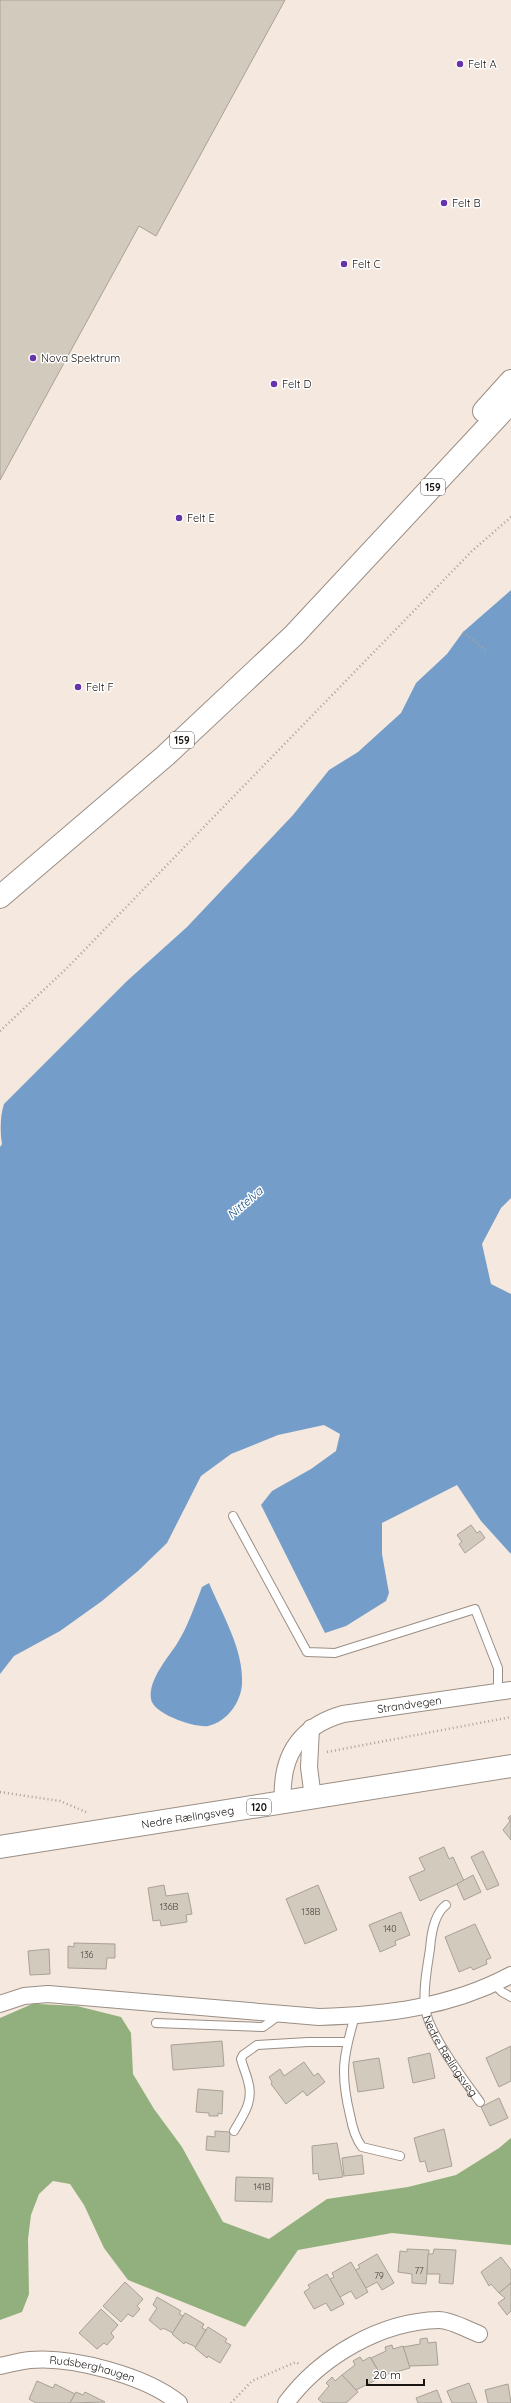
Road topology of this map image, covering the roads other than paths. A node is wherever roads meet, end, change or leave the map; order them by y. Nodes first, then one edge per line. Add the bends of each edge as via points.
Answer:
1 (511, 381) edge
2 (511, 402) edge
3 (354, 571) junction
4 (0, 897) edge
5 (233, 1516) dead end
6 (505, 1691) edge
7 (310, 1728) junction
8 (511, 1766) edge
9 (313, 1798) junction
10 (283, 1803) junction
11 (2, 1848) edge
12 (446, 1905) dead end
13 (511, 1975) edge
14 (494, 1984) junction
15 (511, 1997) edge
16 (0, 2004) edge
17 (425, 2007) junction
18 (281, 2013) junction
19 (355, 2016) junction
20 (156, 2023) dead end
21 (347, 2042) junction
22 (480, 2102) dead end
23 (234, 2131) dead end
24 (400, 2156) dead end
25 (479, 2334) dead end
26 (0, 2366) edge
27 (179, 2403) edge
28 (286, 2403) edge

1 - 3 main road via 401,504
2 - 3 main road, 159
3 - 4 main road, 159 via 294,635 165,756
5 - 6 lane via 307,1652 335,1653 475,1609
6 - 7 street, Strandvegen via 343,1714 322,1720
7 - 9 street via 309,1767
7 - 10 street, Strandvegen via 294,1746 287,1761 282,1785
8 - 9 main road, Nedre Rælingsveg / 120
9 - 10 main road, Nedre Rælingsveg / 120
10 - 11 main road, Nedre Rælingsveg / 120
12 - 17 lane via 437,1915 430,1942
13 - 14 street, Nedre Rælingsveg
14 - 15 lane
14 - 17 street, Nedre Rælingsveg via 465,1996
16 - 18 street, Nedre Rælingsveg via 24,1996 48,1994
17 - 19 street, Nedre Rælingsveg
17 - 22 lane, Nedre Rælingsveg via 428,2019 451,2061
18 - 19 street, Nedre Rælingsveg via 319,2017
18 - 20 lane via 263,2027
19 - 21 lane
21 - 23 lane via 257,2046 243,2055 241,2059 250,2099
21 - 24 lane via 343,2088 358,2142 372,2151
25 - 28 street via 441,2320 394,2327 359,2341 315,2372
26 - 27 street, Rudsberghaugen via 31,2360 76,2363 130,2377

